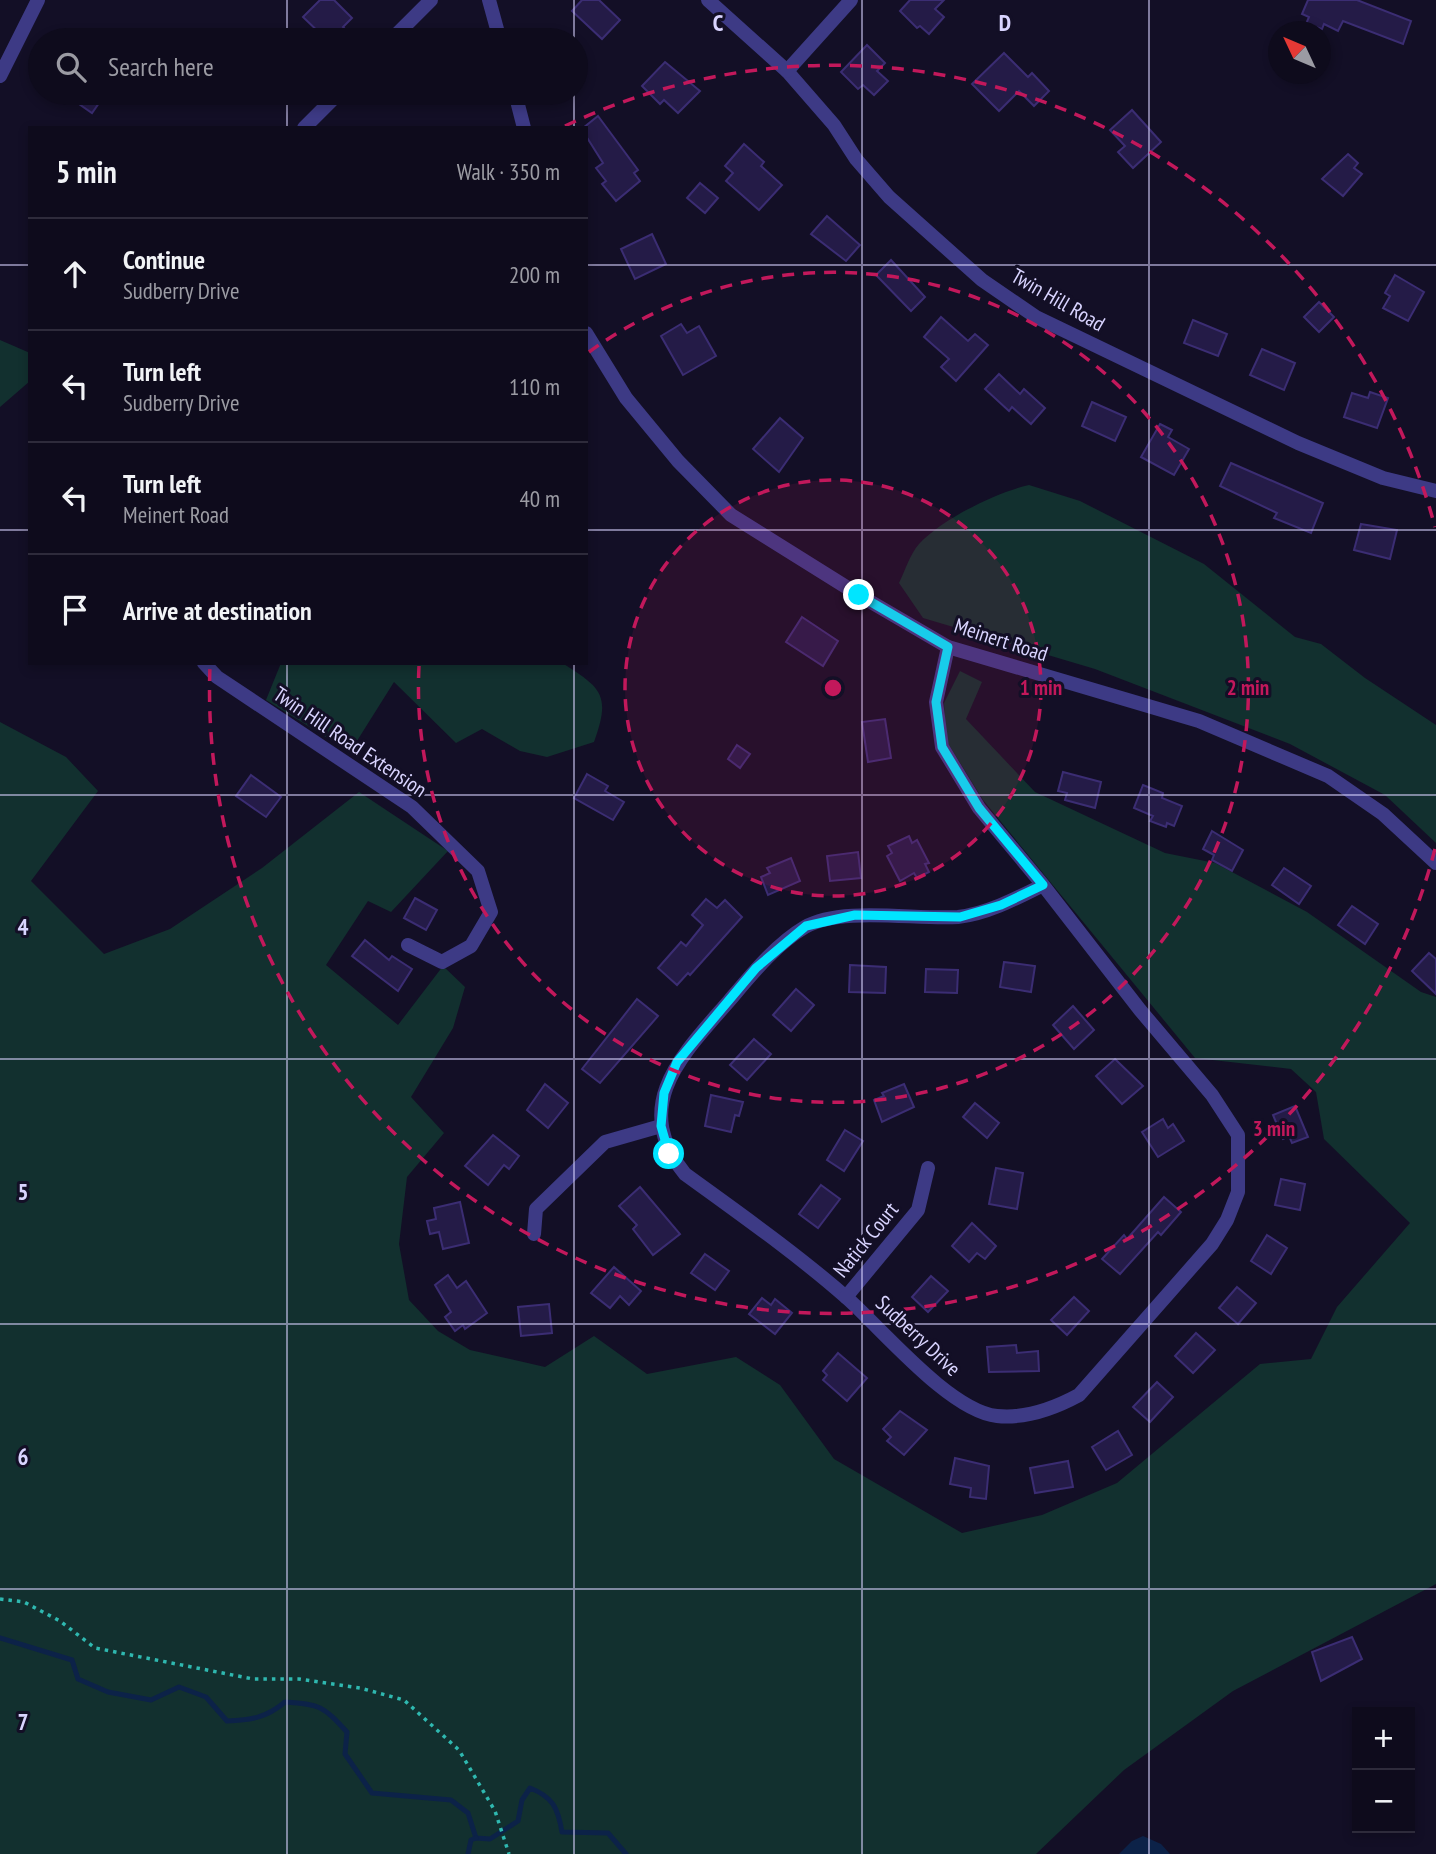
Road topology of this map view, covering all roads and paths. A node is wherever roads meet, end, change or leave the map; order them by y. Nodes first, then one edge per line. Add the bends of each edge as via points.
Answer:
1 (38, 0) edge
2 (431, 0) edge
3 (489, 0) edge
4 (708, 0) edge
5 (851, 0) edge
6 (403, 28) edge
7 (497, 28) edge
8 (787, 71) junction
9 (0, 76) edge
10 (327, 105) edge
11 (518, 105) edge
12 (306, 126) edge
13 (523, 126) edge
14 (588, 336) edge
15 (1436, 491) edge
16 (948, 647) junction
17 (206, 665) edge
18 (1436, 863) edge
19 (1043, 885) junction
20 (408, 945) dead end
21 (661, 1126) junction
22 (928, 1168) dead end
23 (534, 1234) dead end
24 (846, 1297) junction
25 (0, 1598) edge
26 (509, 1854) edge

1 - 9 street
2 - 6 street
3 - 7 street
4 - 8 street, Twin Hill Road
5 - 8 street
8 - 15 street, Twin Hill Road via 889,197 982,280 1036,317 1298,443 1383,478
10 - 12 street
11 - 13 street
14 - 16 street, Meinert Road via 626,398 731,515
16 - 18 street, Meinert Road via 1128,698 1262,746 1328,776 1382,814
16 - 19 street, Sudberry Drive via 936,702 942,747 979,808
17 - 20 street, Twin Hill Road Extension via 217,677 412,807 478,871 491,912 471,946 442,962
19 - 21 street, Sudberry Drive via 1001,905 960,917 855,915 806,926 756,968 677,1062 664,1093
19 - 24 street, Sudberry Drive via 1227,1114 1238,1135 1238,1192 1227,1220 1212,1244 1079,1395 1052,1409 996,1416 969,1406 946,1391
21 - 23 street via 605,1142 536,1209
21 - 24 street, Sudberry Drive via 669,1154 685,1174
22 - 24 street, Natick Court via 918,1210
25 - 26 path via 24,1602 60,1621 95,1648 253,1679 299,1679 360,1688 404,1700 460,1750 495,1811

